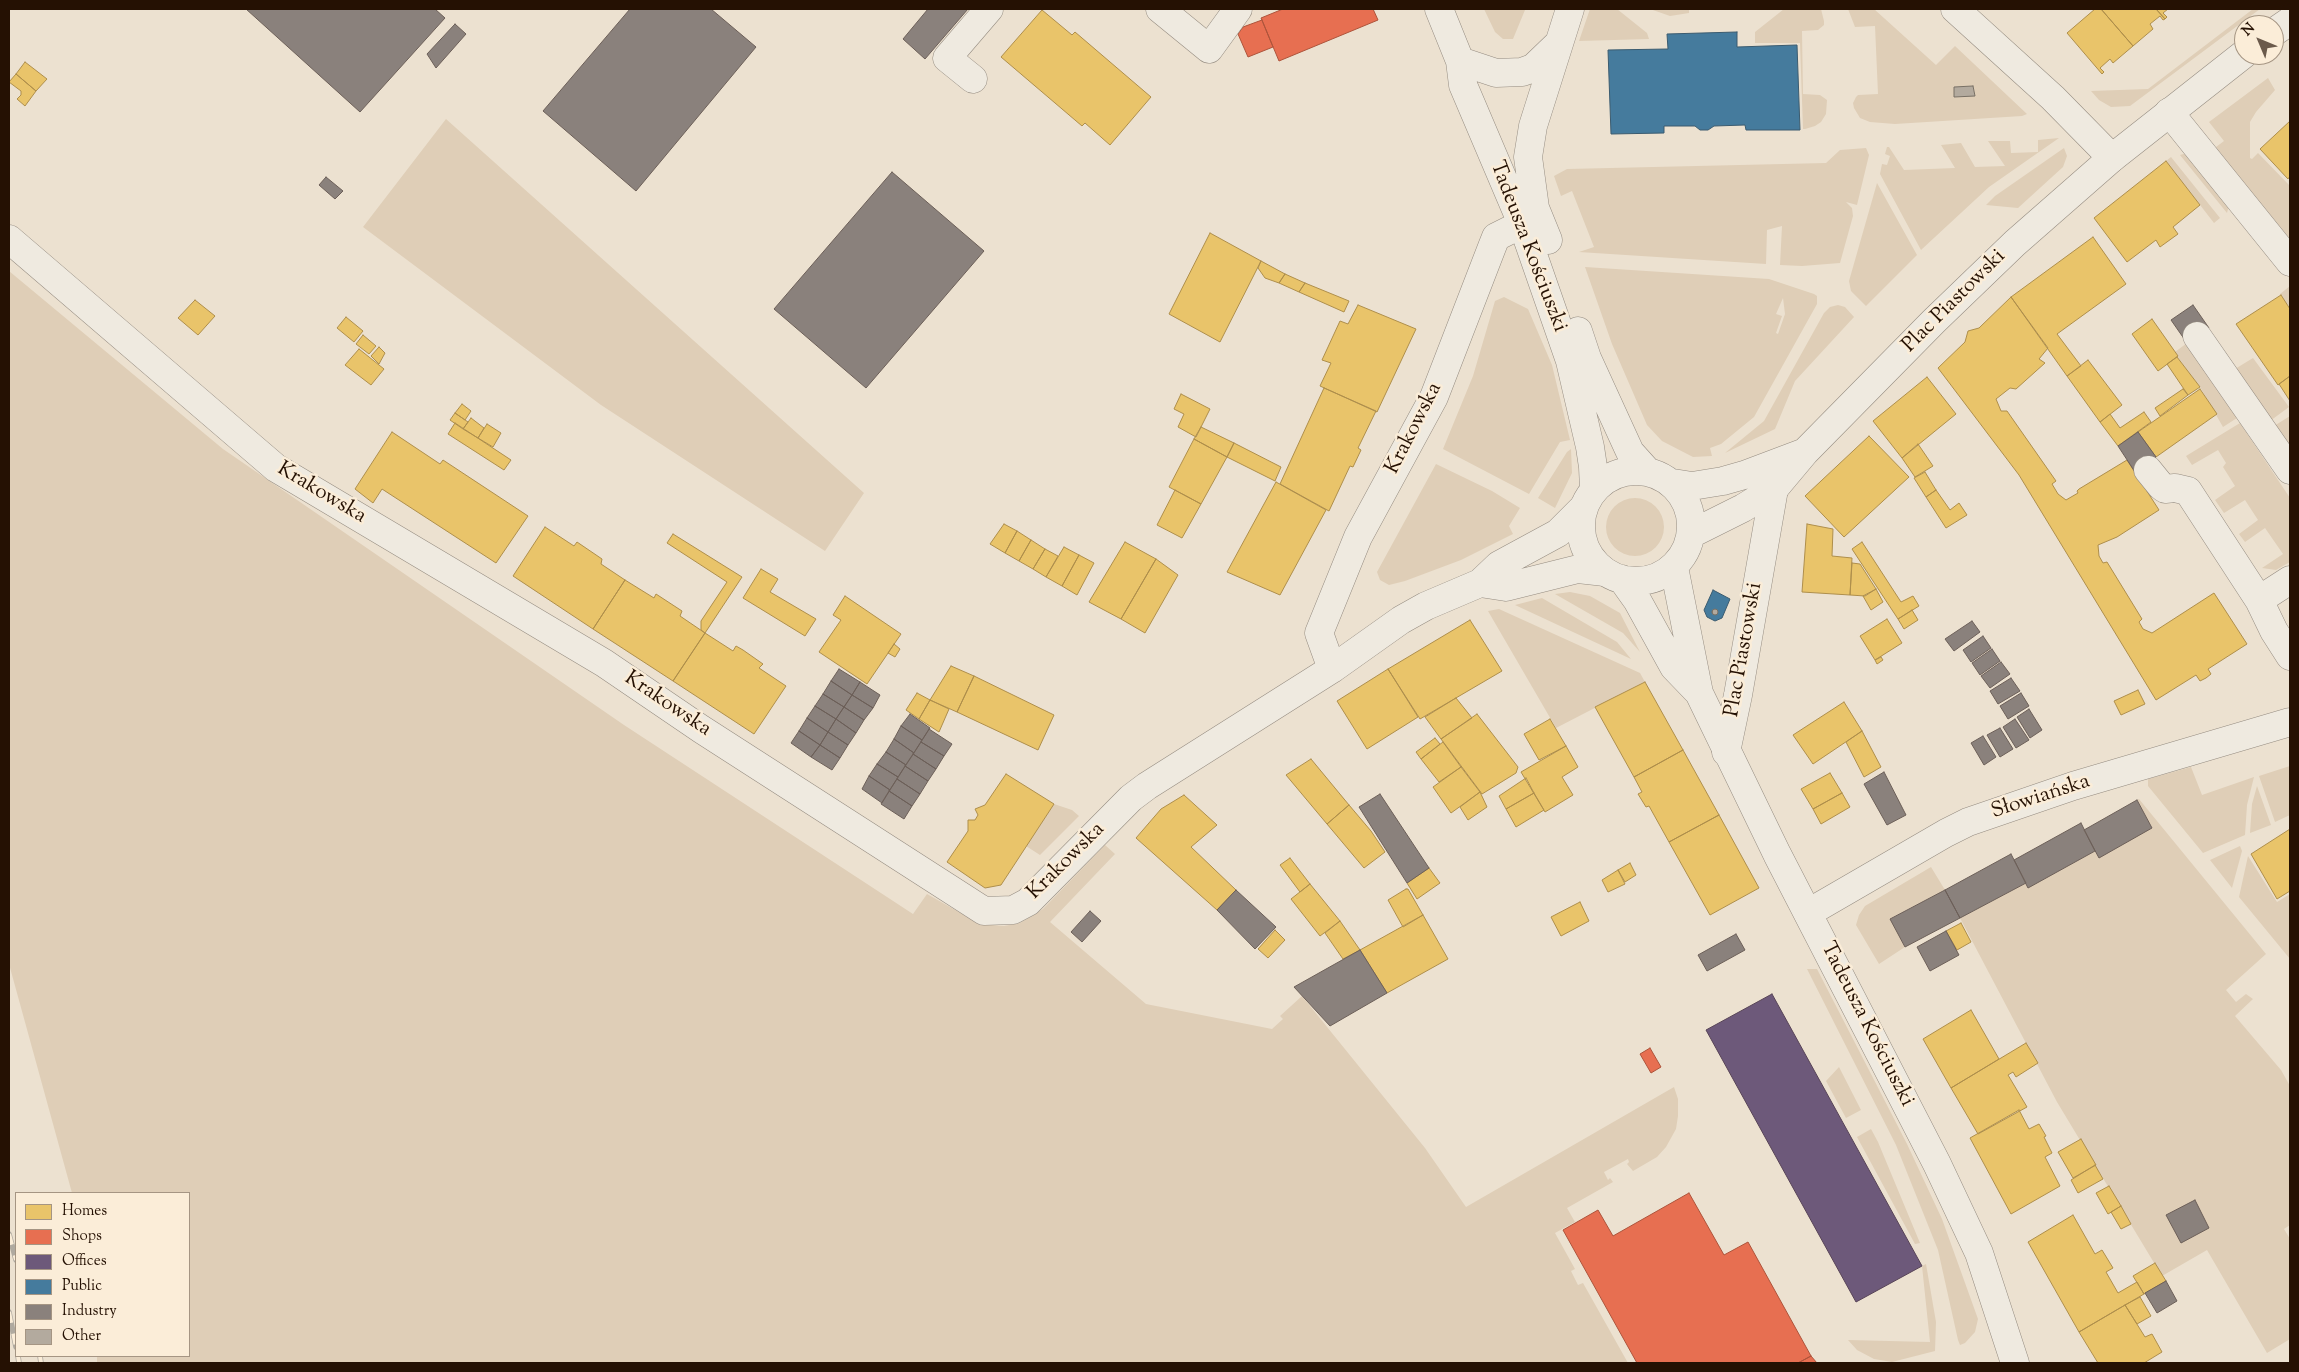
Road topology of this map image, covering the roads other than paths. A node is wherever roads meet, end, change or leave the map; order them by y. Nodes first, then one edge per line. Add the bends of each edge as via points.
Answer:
1 (989, 9) edge
2 (1160, 9) edge
3 (1238, 9) edge
4 (1439, 9) edge
5 (1570, 9) edge
6 (1955, 9) edge
7 (1559, 43) junction
8 (1460, 61) junction
9 (2234, 62) edge
10 (972, 79) dead end
11 (2169, 112) junction
12 (2112, 158) junction
13 (1535, 231) junction
14 (9, 239) edge
15 (2290, 262) edge
16 (2197, 336) dead end
17 (1804, 452) junction
18 (2148, 470) dead end
19 (2290, 470) edge
20 (1648, 472) junction
21 (1672, 483) junction
22 (1774, 489) junction
23 (1589, 499) junction
24 (1691, 534) junction
25 (1674, 566) junction
26 (1613, 576) junction
27 (2290, 580) edge
28 (1480, 583) junction
29 (2260, 600) junction
30 (2290, 656) edge
31 (1332, 670) junction
32 (1698, 694) junction
33 (2290, 722) edge
34 (1726, 752) junction
35 (1808, 913) junction
36 (2015, 1363) edge

1 - 10 street via 947,58
2 - 3 street via 1209,49
4 - 8 street, Tadeusza Kościuszki
5 - 7 street
6 - 12 street via 2053,98
7 - 8 street via 1533,68 1522,72 1496,73
7 - 13 street via 1528,157
8 - 13 street, Tadeusza Kościuszki via 1463,84
9 - 11 street, Plac Piastowski
11 - 12 street, Plac Piastowski
11 - 15 street
12 - 17 street, Plac Piastowski via 1981,274
13 - 20 street, Tadeusza Kościuszki via 1630,452
13 - 23 street, Tadeusza Kościuszki via 1590,446
13 - 31 street, Krakowska via 1516,226 1496,237 1434,397 1358,537 1319,633
14 - 31 street, Krakowska via 276,468 604,663 984,911 1014,910 1028,902 1147,786
16 - 19 street
17 - 21 street, Plac Piastowski via 1723,481 1692,486
17 - 22 street, Plac Piastowski
18 - 29 street via 2165,489 2188,491
20 - 21 street
20 - 23 street via 1624,471 1611,476
21 - 24 street via 1684,498 1691,515
22 - 24 street, Plac Piastowski
22 - 34 street, Plac Piastowski
23 - 26 street via 1581,523 1584,544 1594,562
23 - 28 street, Krakowska via 1558,533 1499,564
24 - 25 street via 1685,552
25 - 26 street via 1658,577 1640,582
25 - 32 street, Tadeusza Kościuszki
26 - 28 street via 1578,569 1506,587
26 - 32 street, Tadeusza Kościuszki via 1637,600 1674,667
27 - 29 street
28 - 31 street, Krakowska via 1401,620
29 - 30 street
32 - 34 street, Tadeusza Kościuszki
33 - 35 street, Słowiańska via 2074,786 1968,822
34 - 35 street, Tadeusza Kościuszki
35 - 36 street, Tadeusza Kościuszki via 1938,1164 1979,1253

